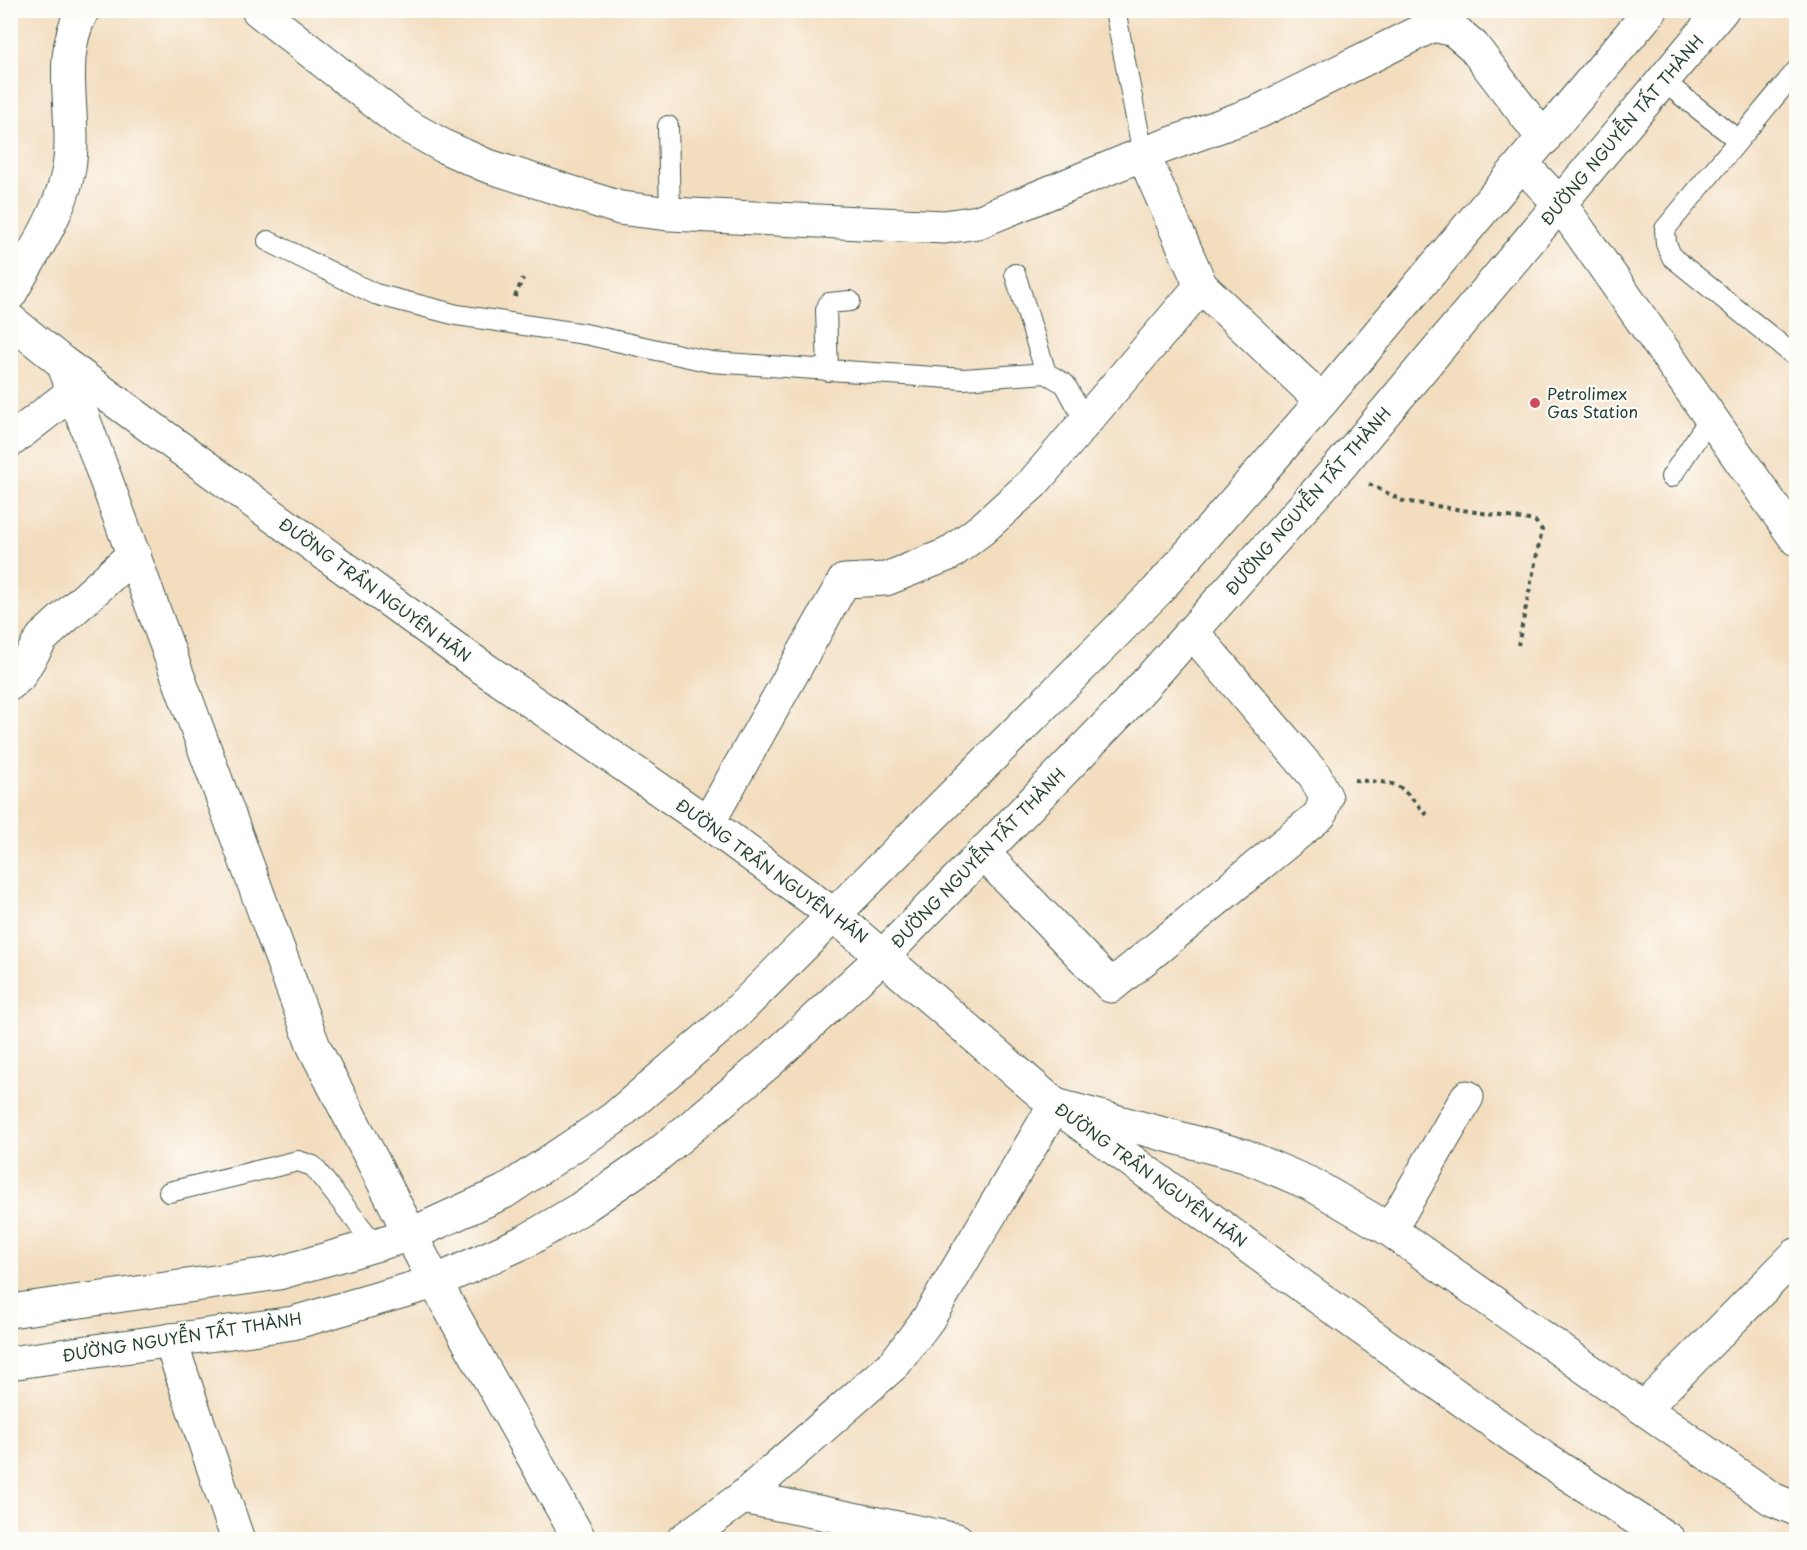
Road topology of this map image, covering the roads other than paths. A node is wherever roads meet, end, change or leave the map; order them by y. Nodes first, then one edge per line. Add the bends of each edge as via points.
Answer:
1 (83, 10) edge
2 (258, 10) edge
3 (1115, 10) edge
4 (1651, 10) edge
5 (1722, 10) edge
6 (1797, 71) edge
7 (1663, 81) junction
8 (668, 126) dead end
9 (1544, 139) junction
10 (1738, 140) junction
11 (1143, 154) junction
12 (1522, 165) junction
13 (1561, 205) junction
14 (670, 214) junction
15 (268, 240) dead end
16 (1015, 274) dead end
17 (1202, 286) junction
18 (10, 294) edge
19 (850, 301) dead end
20 (10, 320) edge
21 (1797, 357) edge
22 (828, 371) junction
23 (1046, 373) junction
24 (69, 377) junction
25 (1322, 401) junction
26 (1712, 416) junction
27 (1085, 421) junction
28 (10, 441) edge
29 (1671, 477) dead end
30 (1793, 526) edge
31 (134, 554) junction
32 (1193, 633) junction
33 (10, 684) edge
34 (708, 823) junction
35 (983, 853) junction
36 (834, 915) junction
37 (884, 955) junction
38 (1467, 1097) dead end
39 (1055, 1105) junction
40 (169, 1192) dead end
41 (1390, 1230) junction
42 (412, 1234) junction
43 (375, 1245) junction
44 (1797, 1255) edge
45 (435, 1282) junction
46 (10, 1311) edge
47 (170, 1340) junction
48 (10, 1363) edge
49 (1644, 1408) junction
50 (743, 1497) junction
51 (1797, 1509) edge
52 (238, 1539) edge
53 (580, 1539) edge
54 (682, 1539) edge
55 (957, 1539) edge
56 (1670, 1539) edge

1 - 18 street via 74,26 68,70 68,173 53,216
2 - 14 street via 402,123 445,147 485,165 620,208
3 - 11 lane
4 - 9 street
5 - 7 street, ĐƯỜNG NGUYỄN TẤT THÀNH
6 - 10 lane
7 - 10 lane
7 - 13 street, ĐƯỜNG NGUYỄN TẤT THÀNH
8 - 14 lane
9 - 11 street via 1473,46 1454,30 1433,25 1258,112
9 - 12 street
10 - 21 lane via 1665,229 1666,244 1672,257
11 - 14 street via 978,222 944,227
11 - 17 street
12 - 13 street
12 - 25 street
13 - 26 street
13 - 32 street, ĐƯỜNG NGUYỄN TẤT THÀNH
15 - 22 lane via 375,294 457,315 585,334 711,363
16 - 23 lane
17 - 25 street
17 - 27 street
19 - 22 lane via 828,303 826,309
20 - 24 street, ĐƯỜNG TRẦN NGUYÊN HÃN
22 - 23 lane via 964,379
23 - 27 lane via 1065,384
24 - 28 street
24 - 31 street
24 - 34 street, ĐƯỜNG TRẦN NGUYÊN HÃN
25 - 36 street via 1157,591
26 - 29 lane
26 - 30 street
27 - 34 street via 1033,483 949,554 886,579 844,581
31 - 33 street via 42,638
31 - 42 street via 314,1047
32 - 35 street, ĐƯỜNG NGUYỄN TẤT THÀNH
32 - 35 street via 1315,776 1326,798 1320,814 1111,986
34 - 36 street, ĐƯỜNG TRẦN NGUYÊN HÃN
35 - 37 street, ĐƯỜNG NGUYỄN TẤT THÀNH
36 - 37 street, ĐƯỜNG TRẦN NGUYÊN HÃN
36 - 42 street via 733,1016 613,1119 504,1192
37 - 39 street, ĐƯỜNG TRẦN NGUYÊN HÃN
37 - 45 street, ĐƯỜNG NGUYỄN TẤT THÀNH via 770,1061 653,1159 526,1241
38 - 41 street
39 - 41 street via 1245,1156 1313,1185
39 - 50 street via 928,1319 895,1363
39 - 56 street, ĐƯỜNG TRẦN NGUYÊN HÃN via 1526,1446
40 - 43 lane via 298,1161 314,1166
41 - 49 street
42 - 43 street
42 - 45 street
43 - 46 street via 279,1273
44 - 49 street
45 - 47 street, ĐƯỜNG NGUYỄN TẤT THÀNH via 292,1323
45 - 53 street
47 - 48 street, ĐƯỜNG NGUYỄN TẤT THÀNH
47 - 52 street
49 - 51 street via 1773,1498
50 - 54 street
50 - 55 street

